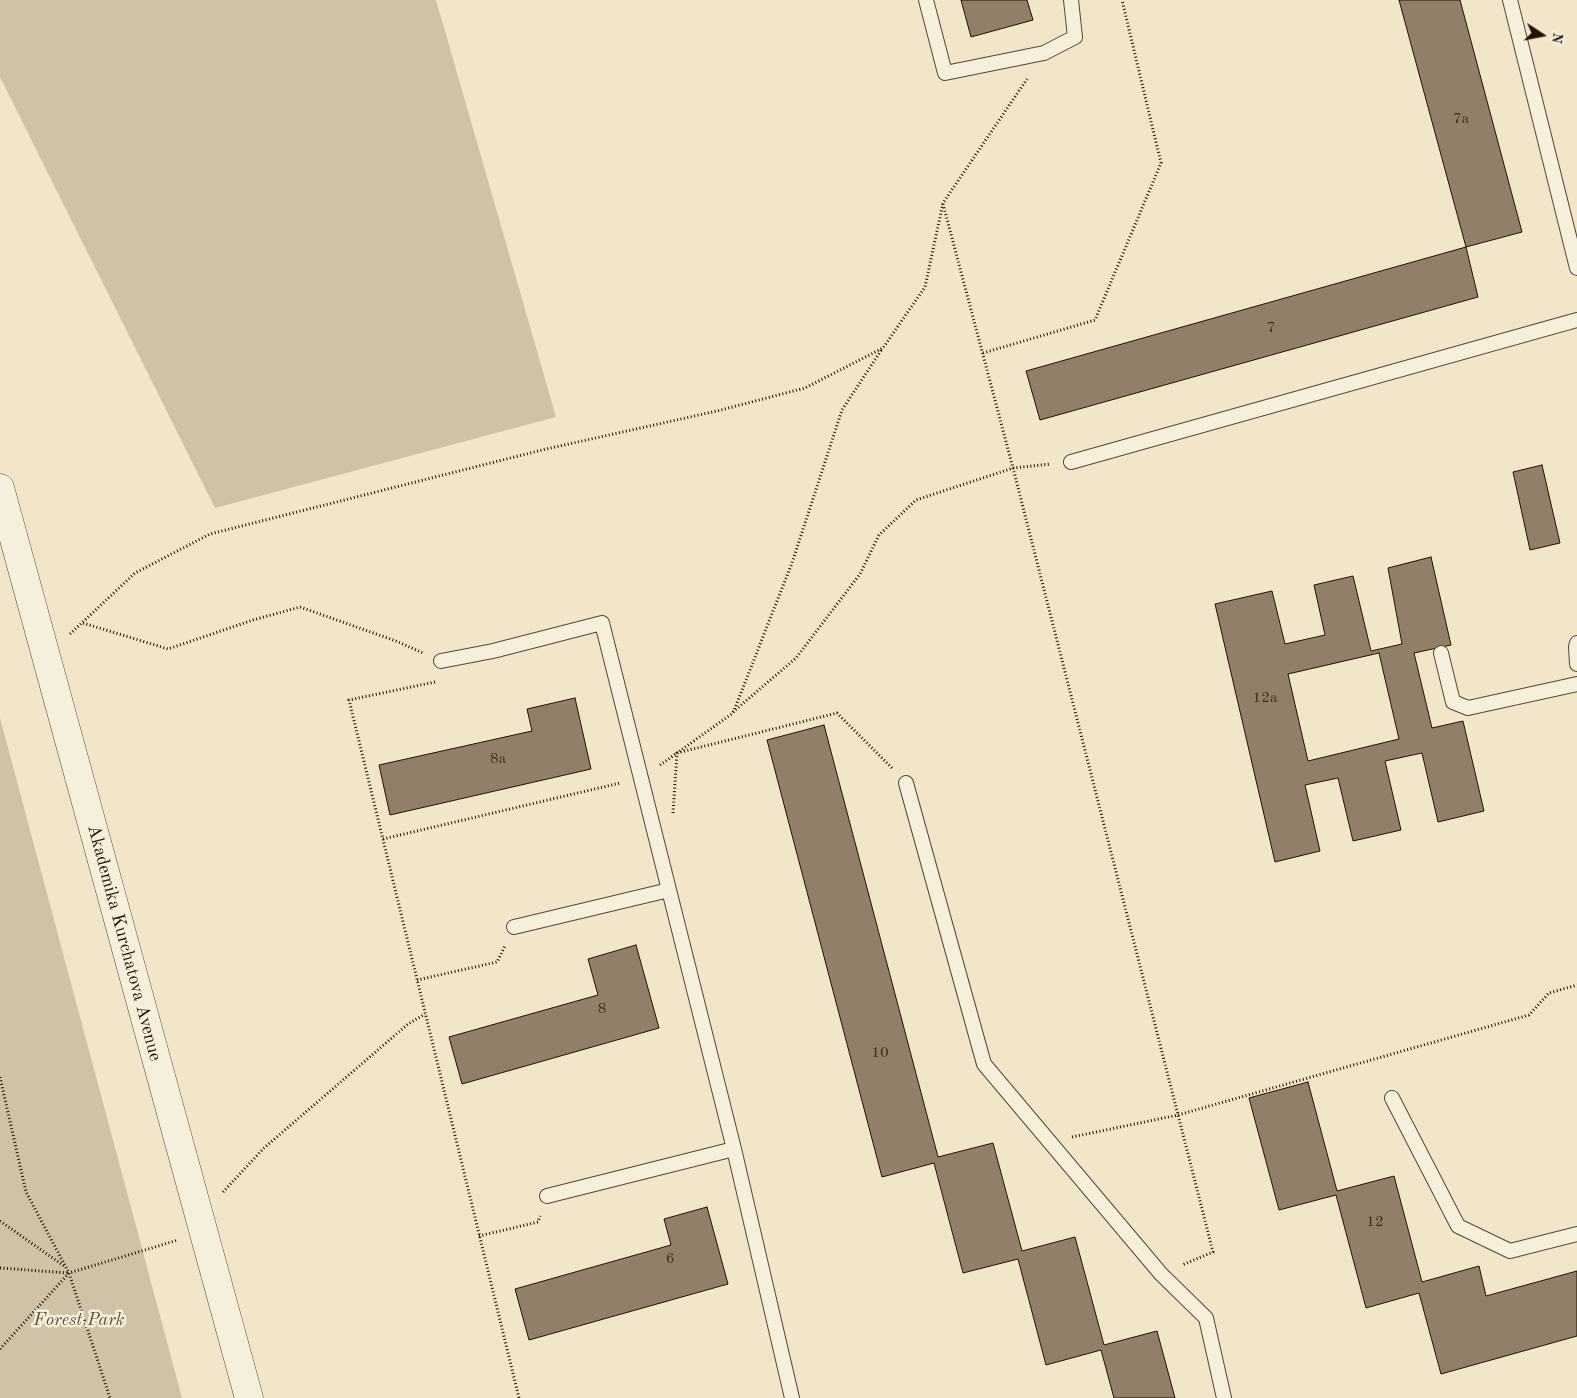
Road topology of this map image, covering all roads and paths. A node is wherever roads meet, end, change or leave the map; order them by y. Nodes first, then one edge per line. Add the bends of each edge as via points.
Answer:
1 (926, 0) edge
2 (1071, 0) edge
3 (1122, 0) edge
4 (1510, 0) edge
5 (1044, 53) junction
6 (943, 203) junction
7 (1577, 268) edge
8 (1577, 320) edge
9 (883, 348) junction
10 (983, 354) junction
11 (1072, 462) joint
12 (1013, 468) junction
13 (0, 488) edge
14 (82, 622) junction
15 (1577, 643) edge
16 (1441, 653) dead end
17 (45, 657) junction
18 (441, 661) joint
19 (1577, 664) edge
20 (441, 681) dead end
21 (1577, 684) edge
22 (733, 713) junction
23 (906, 783) dead end
24 (673, 821) dead end
25 (669, 890) junction
26 (514, 927) joint
27 (417, 980) junction
28 (1577, 985) edge
29 (425, 1014) junction
30 (0, 1077) edge
31 (1392, 1098) dead end
32 (1178, 1115) junction
33 (1049, 1142) junction
34 (734, 1150) junction
35 (221, 1194) dead end
36 (547, 1196) joint
37 (0, 1222) edge
38 (204, 1232) junction
39 (1577, 1234) edge
40 (480, 1236) junction
41 (65, 1266) junction
42 (0, 1268) edge
43 (69, 1273) junction
44 (1161, 1274) junction
45 (0, 1349) edge
46 (110, 1398) edge
47 (249, 1398) edge
48 (519, 1398) edge
49 (792, 1398) edge
50 (1224, 1398) edge

1 - 5 lane via 945,73
2 - 5 lane via 1075,37
3 - 10 path via 1161,163 1095,320
4 - 7 lane
5 - 6 path
6 - 9 path via 925,287
6 - 10 path
8 - 11 lane
9 - 14 path via 805,388 210,534 135,573
9 - 22 path via 842,410 792,563
10 - 12 path
11 - 12 path
12 - 22 path via 916,500 879,535 860,574 796,658
12 - 32 path
13 - 17 street, Akademika Kurchatova Avenue
14 - 17 path
14 - 18 path via 168,649 300,607 396,641
15 - 19 lane
16 - 21 lane via 1453,702 1468,708
17 - 38 street, Akademika Kurchatova Avenue
18 - 25 lane via 602,623
20 - 27 path via 349,700
22 - 24 path via 677,753
23 - 33 lane via 984,1064
25 - 26 lane
25 - 34 lane
26 - 27 path via 497,962
27 - 29 path
28 - 32 path via 1549,993 1529,1015
29 - 35 path via 408,1024 264,1148
29 - 40 path
30 - 41 path via 26,1192
31 - 39 lane via 1458,1226 1510,1251
32 - 33 path
32 - 44 path via 1213,1252
33 - 44 lane
34 - 36 lane
34 - 49 lane
36 - 40 path via 538,1222
37 - 41 path
38 - 43 path
38 - 47 street, Akademika Kurchatova Avenue
40 - 48 path
41 - 43 path
42 - 43 path
43 - 45 path
43 - 46 path
44 - 50 lane via 1206,1318

